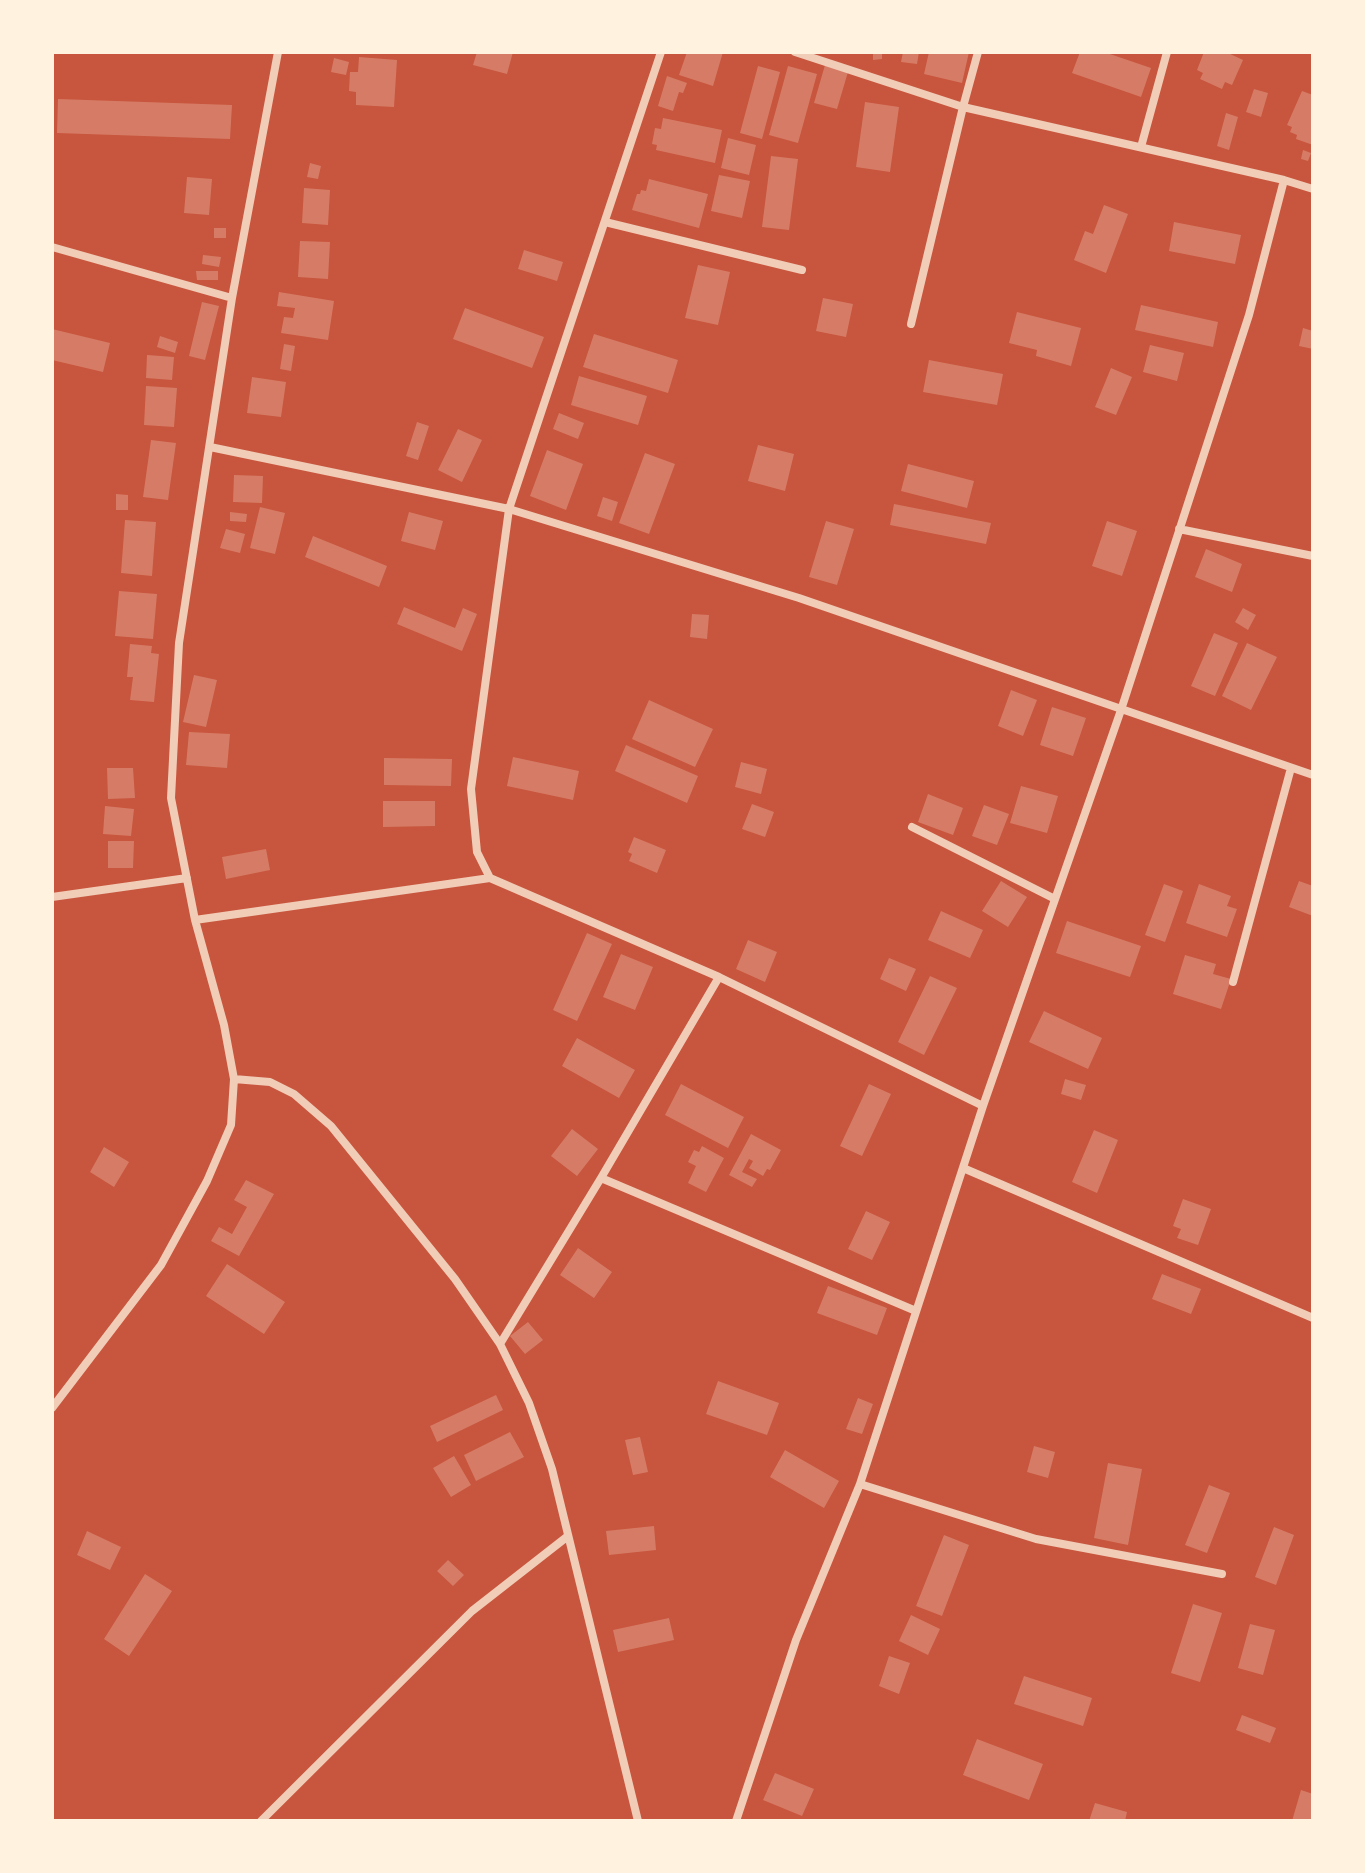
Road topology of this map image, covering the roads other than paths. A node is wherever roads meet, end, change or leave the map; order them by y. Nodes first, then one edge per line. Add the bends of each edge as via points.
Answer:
1 (278, 52) edge
2 (661, 52) edge
3 (795, 52) edge
4 (978, 52) edge
5 (1167, 52) edge
6 (963, 107) junction
7 (1141, 147) junction
8 (1284, 180) junction
9 (1313, 189) edge
10 (605, 222) junction
11 (52, 247) edge
12 (802, 270) dead end
13 (232, 298) junction
14 (911, 324) dead end
15 (210, 447) junction
16 (509, 509) junction
17 (1179, 529) junction
18 (1313, 556) edge
19 (1121, 710) junction
20 (1291, 768) junction
21 (1313, 775) edge
22 (912, 827) dead end
23 (187, 878) junction
24 (490, 878) junction
25 (52, 897) edge
26 (1055, 899) junction
27 (195, 920) junction
28 (719, 977) junction
29 (1233, 982) dead end
30 (234, 1079) junction
31 (983, 1106) junction
32 (963, 1168) junction
33 (601, 1178) junction
34 (916, 1311) junction
35 (1313, 1318) edge
36 (500, 1344) junction
37 (52, 1408) edge
38 (860, 1484) junction
39 (568, 1536) junction
40 (1222, 1574) dead end
41 (261, 1821) edge
42 (638, 1821) edge
43 (736, 1821) edge

1 - 13 street
2 - 10 street
3 - 6 street
4 - 6 street
5 - 7 street
6 - 7 street
6 - 14 street
7 - 8 street
8 - 9 street
8 - 17 street via 1249,315
10 - 12 street
10 - 16 street
11 - 13 street
13 - 15 street
15 - 16 street
15 - 23 street via 179,643 171,798
16 - 19 street via 799,598
16 - 24 street via 471,789 477,852
17 - 18 street
17 - 19 street
19 - 20 street
19 - 26 street
20 - 21 street
20 - 29 street
22 - 26 street
23 - 25 street
23 - 27 street
24 - 27 street
24 - 28 street
26 - 31 street
27 - 30 street
28 - 31 street
28 - 33 street
30 - 36 street via 270,1082 294,1094 331,1126 455,1279
30 - 37 street via 231,1125 161,1265
31 - 32 street
32 - 34 street
32 - 35 street
33 - 34 street
33 - 36 street
34 - 38 street
36 - 39 street via 529,1403
38 - 40 street via 1036,1539
38 - 43 street via 796,1640
39 - 41 street via 472,1611
39 - 42 street

